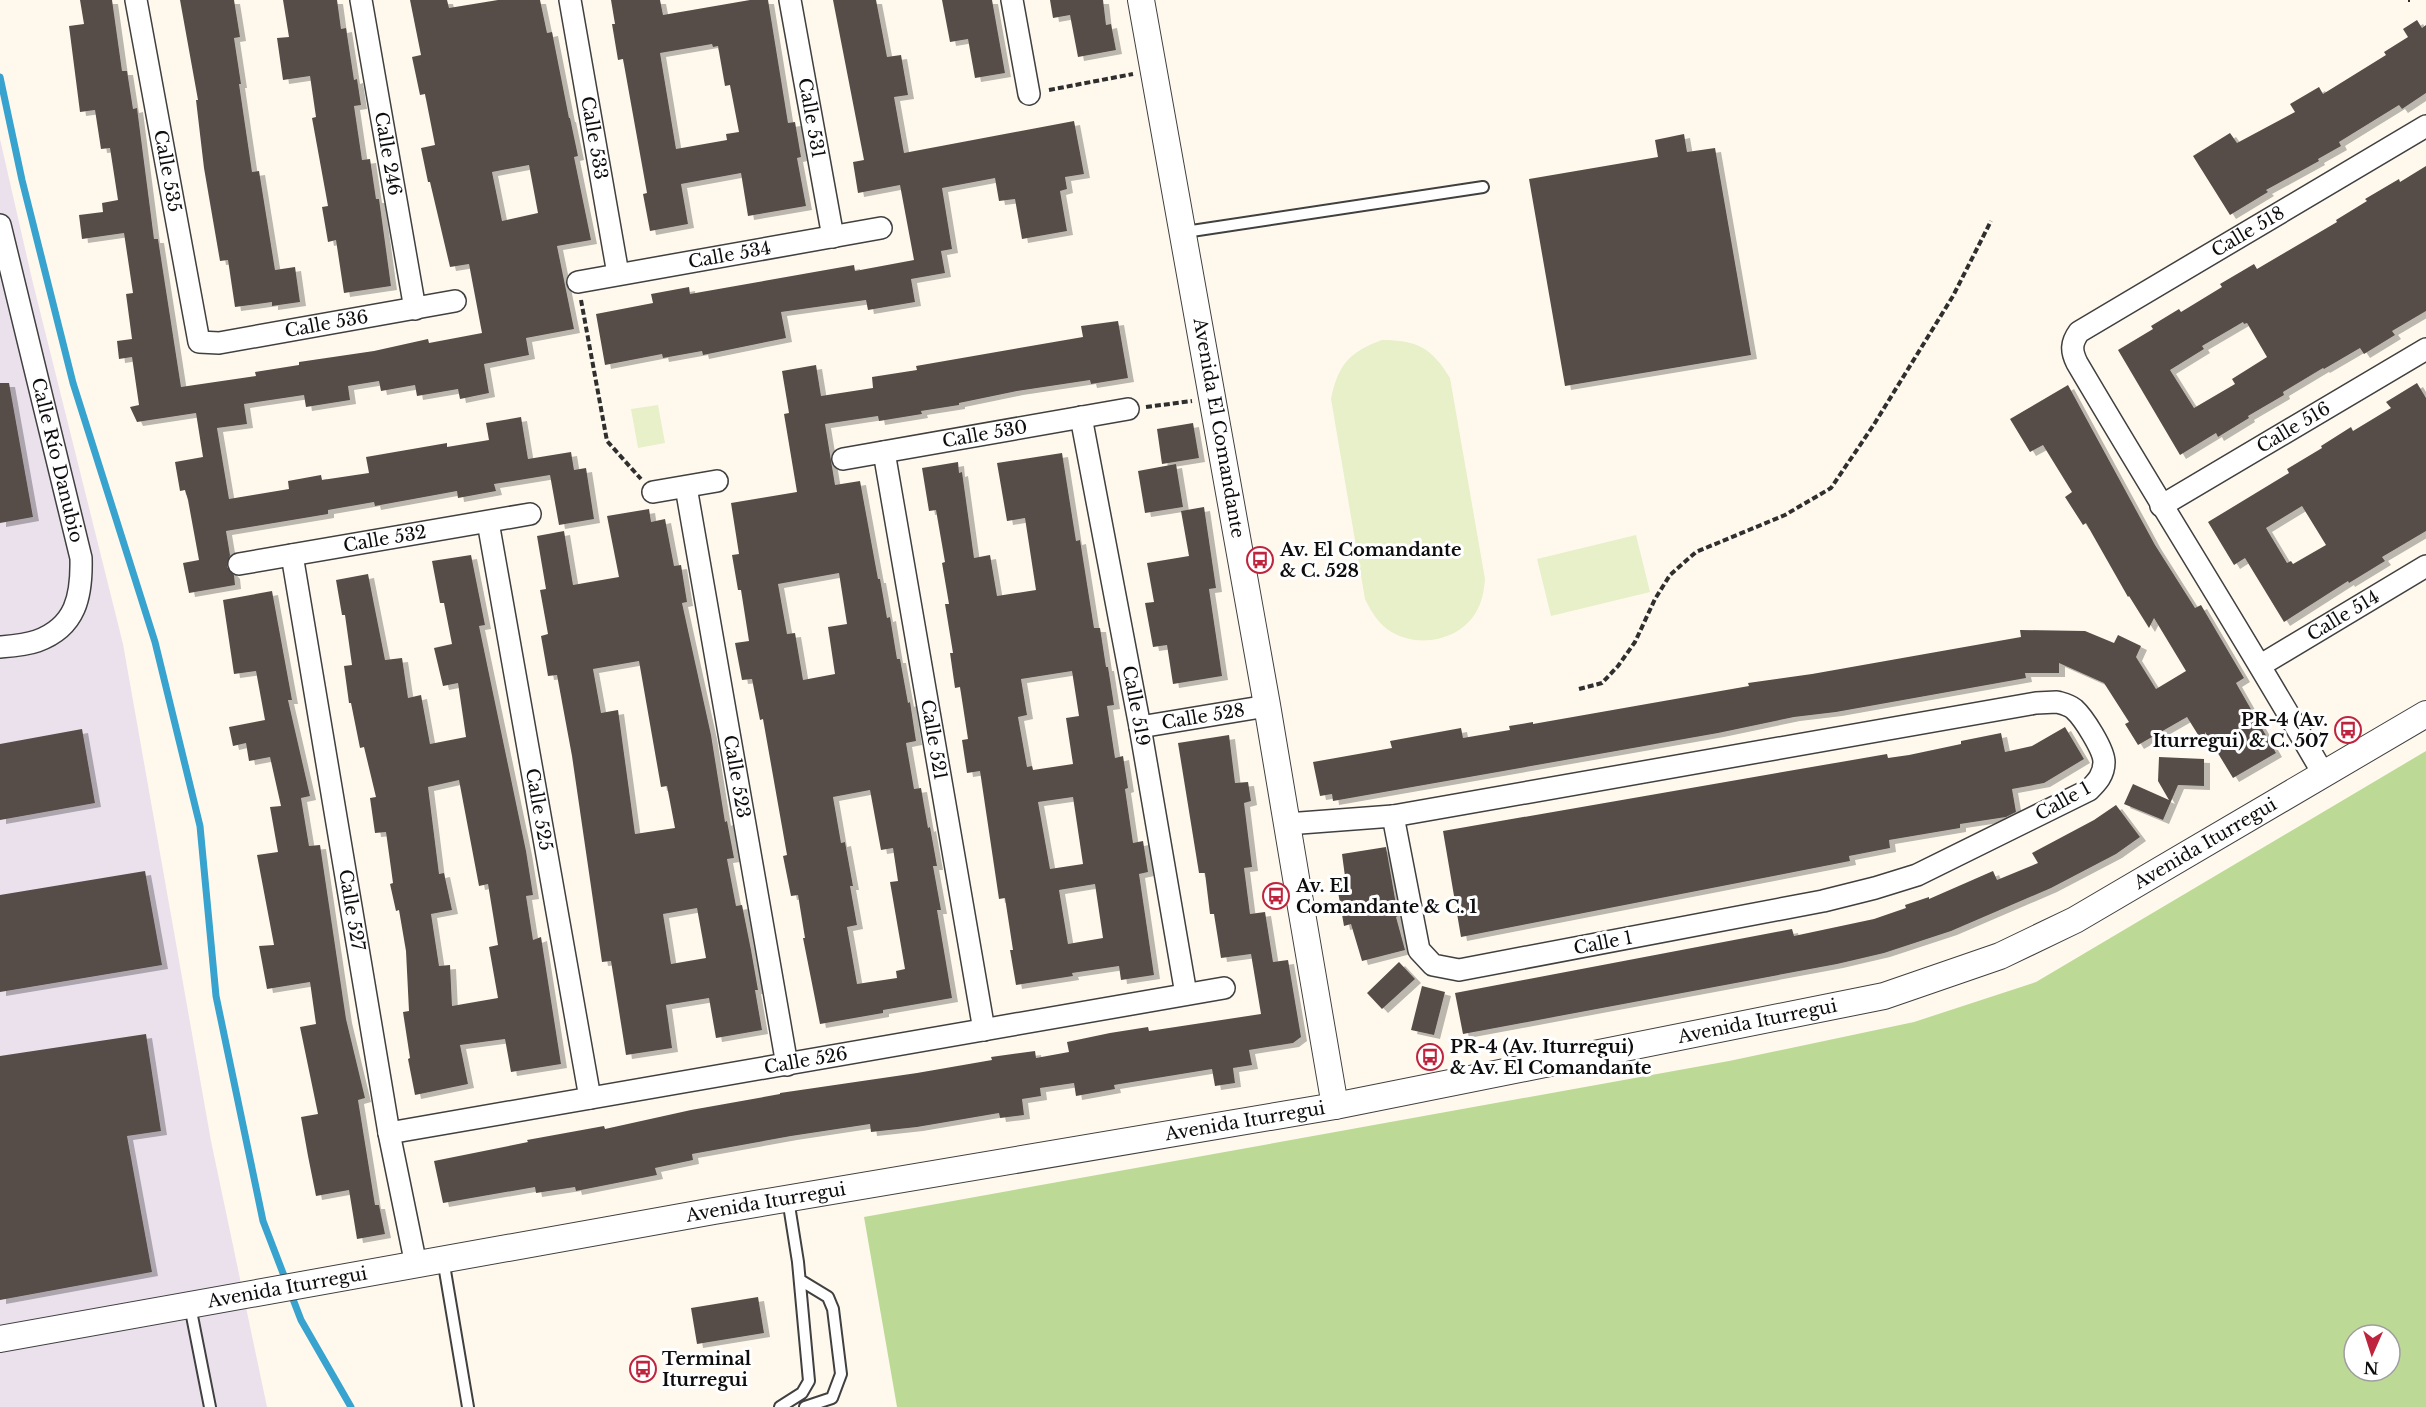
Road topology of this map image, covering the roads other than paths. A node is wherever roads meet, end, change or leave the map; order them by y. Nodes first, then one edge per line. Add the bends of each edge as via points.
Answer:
1 (136, 0) edge
2 (361, 0) edge
3 (570, 0) edge
4 (790, 0) edge
5 (1012, 0) edge
6 (1142, 0) edge
7 (1029, 94) road end
8 (2426, 126) edge
9 (1483, 187) dead end
10 (0, 225) edge
11 (881, 228) dead end
12 (1184, 232) junction
13 (833, 237) junction
14 (618, 274) junction
15 (578, 282) road end
16 (455, 302) dead end
17 (415, 309) junction
18 (200, 342) joint
19 (2426, 349) edge
20 (1128, 409) road end
21 (1081, 417) junction
22 (884, 452) junction
23 (843, 459) dead end
24 (717, 481) dead end
25 (686, 487) junction
26 (653, 492) road end
27 (2161, 506) junction
28 (530, 514) dead end
29 (488, 522) junction
30 (292, 555) junction
31 (239, 564) dead end
32 (2426, 566) edge
33 (0, 647) edge
34 (2261, 665) junction
35 (1267, 706) junction
36 (2426, 714) edge
37 (1140, 727) junction
38 (2324, 775) junction
39 (1392, 816) junction
40 (1287, 824) junction
41 (1224, 988) dead end
42 (1186, 994) junction
43 (984, 1030) junction
44 (786, 1065) junction
45 (590, 1098) junction
46 (1335, 1106) junction
47 (389, 1133) junction
48 (788, 1198) junction
49 (443, 1259) junction
50 (416, 1265) junction
51 (800, 1280) junction
52 (190, 1306) junction
53 (0, 1339) edge
54 (210, 1407) edge
55 (468, 1407) edge
56 (780, 1407) edge
57 (805, 1407) edge

1 - 18 street, Calle 535
2 - 17 street, Calle 246
3 - 14 street, Calle 533
4 - 13 street, Calle 531
5 - 7 street
6 - 12 street, Avenida El Comandante
8 - 27 street, Calle 518 via 2079,332 2072,353
9 - 12 lane
10 - 33 street, Calle Río Danubio via 81,558 82,584 64,628 36,642
11 - 13 street, Calle 534
12 - 35 street, Avenida El Comandante
13 - 14 street, Calle 534
14 - 15 street, Calle 534
16 - 17 street, Calle 536
17 - 18 street, Calle 536 via 219,344
19 - 27 street, Calle 516
20 - 21 street, Calle 530
21 - 22 street, Calle 530
21 - 37 street, Calle 519
22 - 23 street, Calle 530
22 - 43 street, Calle 521
24 - 25 street
25 - 26 street
25 - 44 street, Calle 523
27 - 34 street
28 - 29 street, Calle 532
29 - 30 street, Calle 532
29 - 45 street, Calle 525
30 - 31 street, Calle 532
30 - 47 street, Calle 527
32 - 34 street, Calle 514
34 - 38 street
35 - 37 street, Calle 528
35 - 40 street, Avenida El Comandante
36 - 38 street, Avenida Iturregui
37 - 42 street, Calle 519
38 - 46 street, Avenida Iturregui via 2075,920 2000,956 1920,984 1841,1006
39 - 39 street, Calle 1 via 2036,703 2057,702 2076,710 2102,751 2104,764 2100,779 2089,790 1917,875 1823,901 1459,970 1433,965 1419,950
39 - 40 street, Calle 1
40 - 46 street, Avenida El Comandante
41 - 42 street, Calle 526
42 - 43 street, Calle 526
43 - 44 street, Calle 526
44 - 45 street, Calle 526
45 - 47 street, Calle 526
46 - 48 street, Avenida Iturregui
47 - 50 street, Calle 527
48 - 49 street, Avenida Iturregui
48 - 51 lane
49 - 50 street, Avenida Iturregui
49 - 55 lane
50 - 52 street, Avenida Iturregui
51 - 56 lane via 809,1381 802,1393
51 - 57 lane via 828,1297 841,1374 832,1398
52 - 53 street, Avenida Iturregui
52 - 54 lane

